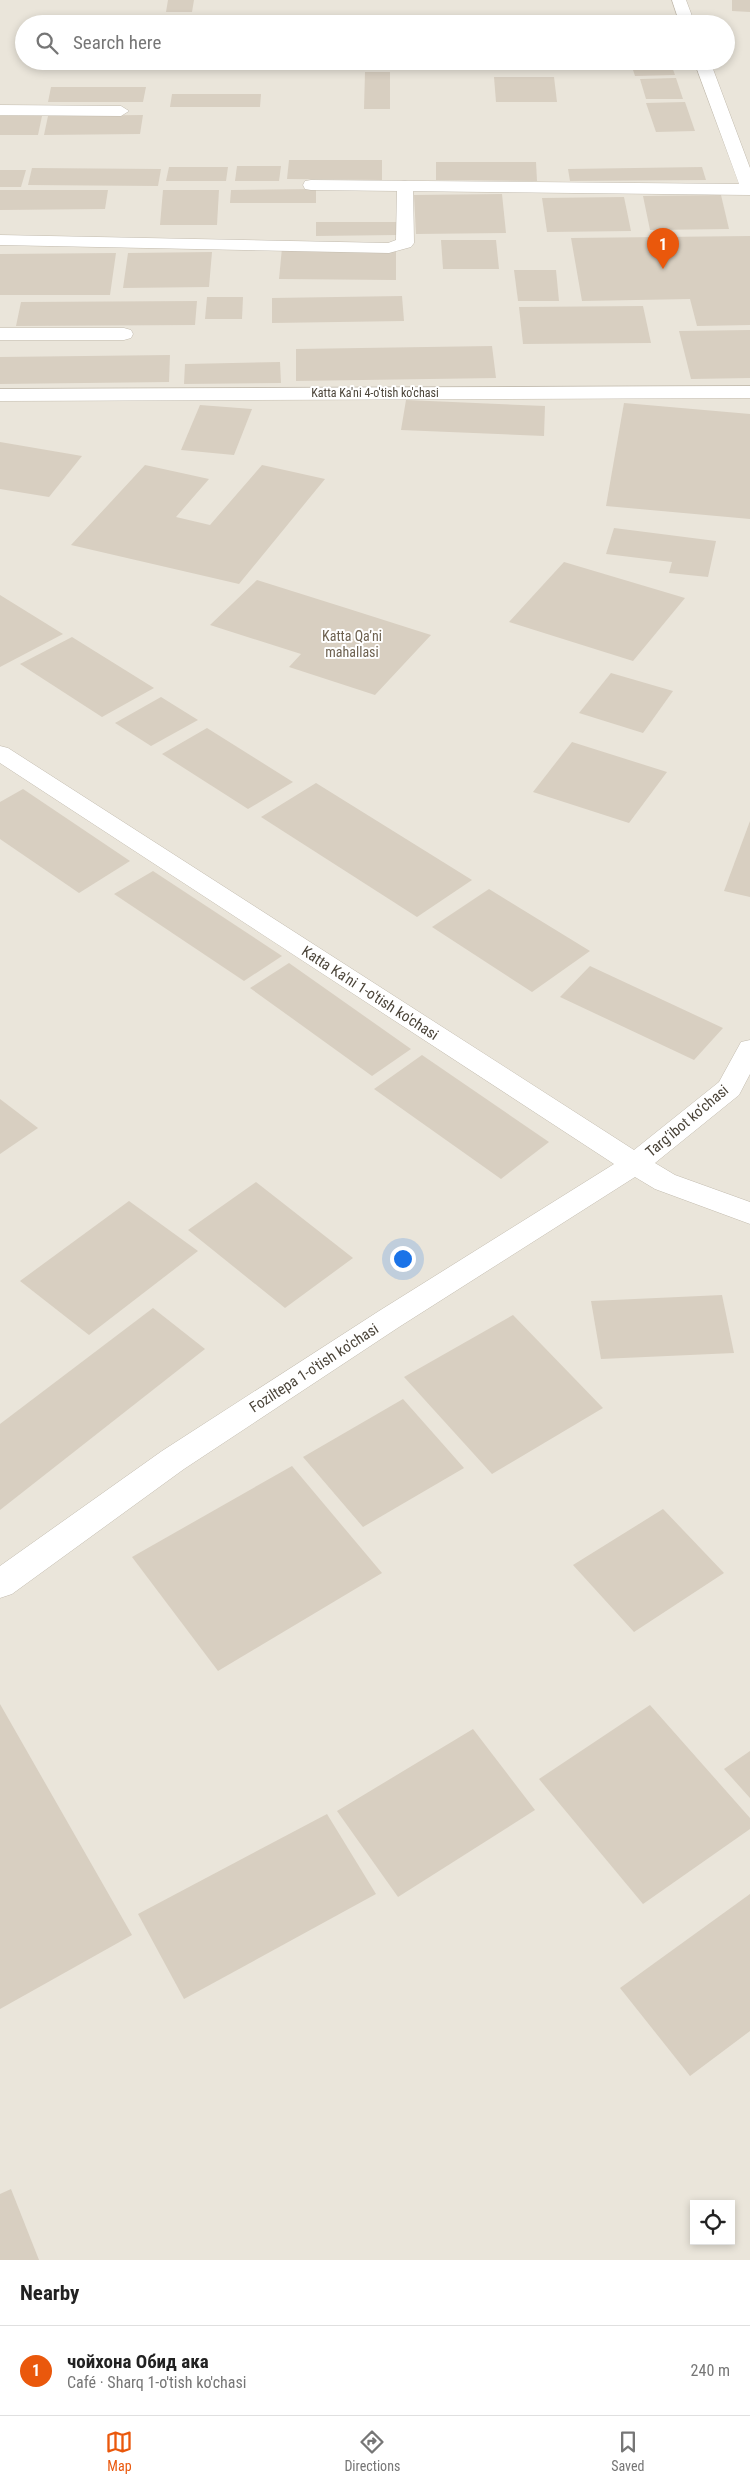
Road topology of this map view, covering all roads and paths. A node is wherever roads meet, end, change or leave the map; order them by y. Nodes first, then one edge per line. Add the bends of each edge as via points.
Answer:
1 (679, 0) edge
2 (685, 15) edge
3 (705, 70) edge
4 (0, 110) edge
5 (121, 111) dead end
6 (311, 185) dead end
7 (405, 186) junction
8 (750, 189) edge
9 (0, 240) edge
10 (0, 334) edge
11 (124, 334) dead end
12 (750, 392) edge
13 (0, 395) edge
14 (0, 753) edge
15 (750, 1049) edge
16 (635, 1164) junction
17 (750, 1213) edge
18 (0, 1584) edge

1 - 2 street
3 - 8 street
4 - 5 street
6 - 7 street
7 - 8 street
7 - 9 street via 405,243 389,248
10 - 11 street
12 - 13 street, Katta Ka'ni 4-o'tish ko'chasi
14 - 16 street, Katta Ka'ni 1-o'tish ko'chasi
15 - 16 street, Targ‘ibot ko‘chasi via 729,1088
16 - 17 street, Katta Ka'ni 1-o'tish ko'chasi via 664,1182
16 - 18 street, Foziltepa 1-o'tish ko'chasi via 173,1460

